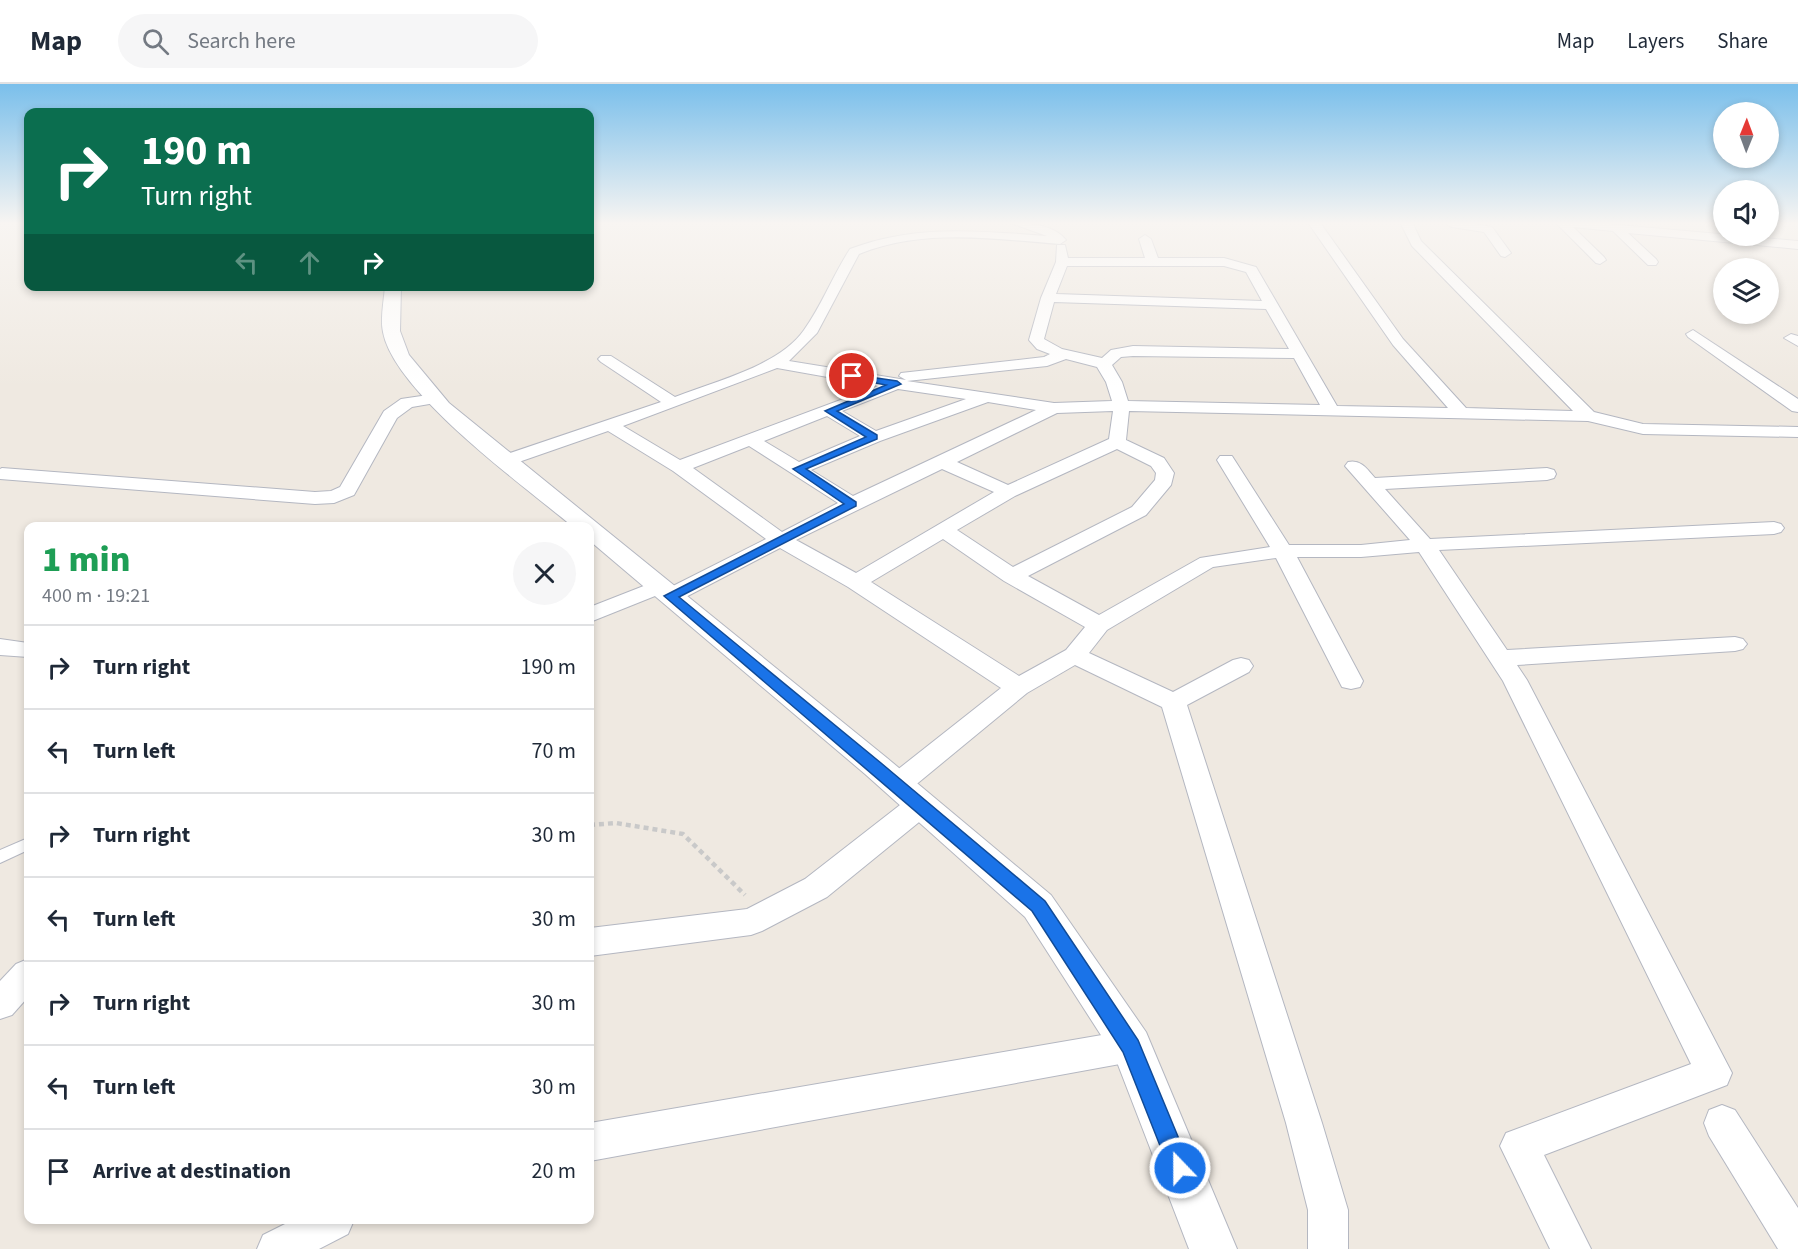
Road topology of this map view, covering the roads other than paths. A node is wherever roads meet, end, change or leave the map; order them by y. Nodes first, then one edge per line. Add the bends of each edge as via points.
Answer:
1 (840, 278) edge
2 (1056, 278) edge
3 (1256, 278) edge
4 (1353, 278) edge
5 (1451, 278) edge
6 (393, 291) edge
7 (1048, 298) junction
8 (1271, 305) junction
9 (1693, 334) dead end
10 (1300, 354) junction
11 (1062, 355) junction
12 (606, 359) dead end
13 (776, 363) junction
14 (1104, 364) junction
15 (871, 380) junction
16 (1763, 383) junction
17 (897, 384) junction
18 (1798, 384) edge
19 (987, 397) junction
20 (435, 399) junction
21 (674, 403) junction
22 (1121, 406) junction
23 (1798, 407) edge
24 (1053, 408) junction
25 (1331, 410) junction
26 (830, 411) junction
27 (1461, 413) junction
28 (1587, 416) junction
29 (609, 425) junction
30 (1798, 432) edge
31 (873, 437) junction
32 (753, 441) junction
33 (1117, 442) junction
34 (507, 460) junction
35 (1226, 460) dead end
36 (942, 462) junction
37 (679, 467) junction
38 (798, 469) junction
39 (2, 474) dead end
40 (1547, 474) dead end
41 (1008, 492) junction
42 (852, 504) junction
43 (581, 522) edge
44 (1774, 528) dead end
45 (943, 530) junction
46 (594, 533) edge
47 (780, 540) junction
48 (1425, 545) junction
49 (1283, 551) junction
50 (1012, 576) junction
51 (856, 582) junction
52 (665, 591) junction
53 (594, 614) edge
54 (1099, 625) junction
55 (1735, 644) dead end
56 (0, 647) edge
57 (24, 650) edge
58 (1074, 655) junction
59 (1500, 658) junction
60 (1241, 666) dead end
61 (1351, 681) dead end
62 (1018, 687) junction
63 (1173, 702) junction
64 (908, 795) junction
65 (24, 846) edge
66 (0, 857) edge
67 (594, 942) edge
68 (24, 978) edge
69 (0, 1004) edge
70 (1131, 1046) junction
71 (1722, 1123) dead end
72 (594, 1141) edge
73 (326, 1224) edge
74 (1798, 1245) edge
75 (277, 1249) edge
76 (1213, 1249) edge
77 (1328, 1249) edge
78 (1571, 1249) edge

1 - 13 street via 810,333
2 - 7 street
3 - 8 street
4 - 27 street via 1398,342
5 - 28 street
6 - 20 street via 391,331 400,356
7 - 8 street
7 - 11 street via 1036,340
8 - 10 street
9 - 16 street
10 - 14 street via 1133,351 1116,353
10 - 25 street
11 - 14 street
11 - 15 street via 1047,361
12 - 21 street
13 - 15 street
13 - 21 street
14 - 22 street
15 - 17 street
16 - 18 street
16 - 23 street
17 - 19 street
17 - 26 street
19 - 24 street
19 - 31 street
20 - 34 street
20 - 39 street via 407,403 390,415 347,491 334,497
21 - 29 street
22 - 24 street
22 - 25 street
22 - 33 street
24 - 36 street
25 - 27 street
26 - 31 street
26 - 32 street
27 - 28 street
28 - 30 street via 1643,429
29 - 34 street
29 - 37 street
31 - 38 street
32 - 37 street
32 - 38 street
33 - 41 street
33 - 50 street via 1158,462 1165,472 1164,481 1139,511
34 - 43 street
35 - 49 street
36 - 41 street
36 - 42 street
37 - 47 street
38 - 42 street
40 - 48 street via 1362,475
41 - 45 street
42 - 47 street
44 - 48 street
45 - 50 street
45 - 51 street
46 - 52 street
47 - 51 street
47 - 52 street
48 - 49 street
48 - 59 street
49 - 54 street via 1207,562
49 - 61 street
50 - 54 street
51 - 62 street
52 - 53 street
52 - 64 street
54 - 58 street
55 - 59 street
56 - 57 street
58 - 62 street
58 - 63 street
59 - 78 street via 1515,680 1714,1073 1520,1146
60 - 63 street
62 - 64 street
63 - 77 street via 1304,1123 1328,1210
64 - 67 street via 816,888 751,922
64 - 70 street via 1038,906
65 - 66 lane
68 - 69 street
70 - 72 street
70 - 76 street
71 - 74 street
73 - 75 street

